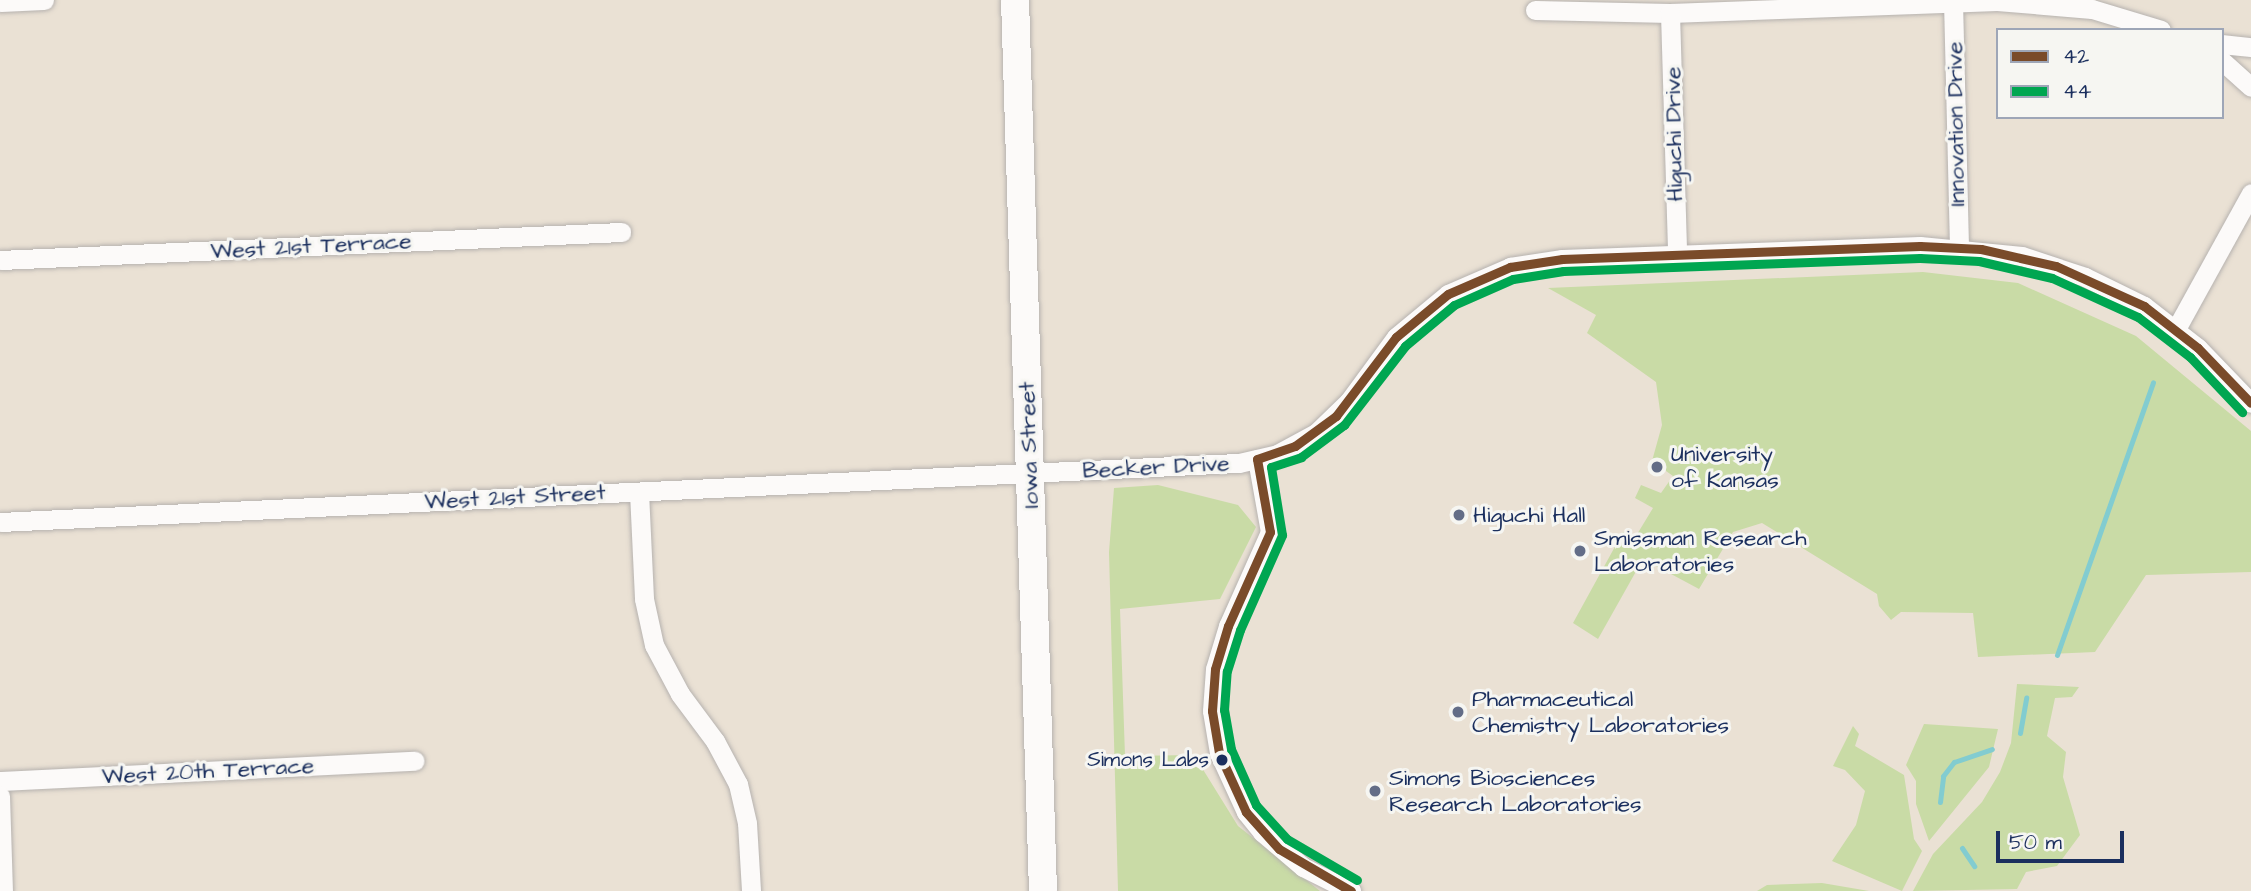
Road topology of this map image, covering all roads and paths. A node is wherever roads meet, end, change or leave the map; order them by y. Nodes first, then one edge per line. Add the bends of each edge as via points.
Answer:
1 (44, 0) edge
2 (1015, 0) edge
3 (1953, 1) edge
4 (0, 2) edge
5 (1535, 10) dead end
6 (1671, 13) junction
7 (2154, 28) edge
8 (2223, 44) edge
9 (2251, 47) edge
10 (2223, 62) edge
11 (2251, 87) edge
12 (2251, 193) edge
13 (621, 232) dead end
14 (1959, 247) junction
15 (1677, 256) junction
16 (0, 260) edge
17 (2176, 329) junction
18 (2251, 403) edge
19 (1257, 459) junction
20 (1030, 474) junction
21 (639, 492) junction
22 (0, 522) edge
23 (415, 761) dead end
24 (0, 781) edge
25 (0, 796) edge
26 (3, 891) edge
27 (751, 891) edge
28 (1043, 891) edge
29 (1352, 891) edge

1 - 4 street
2 - 20 highway, Iowa Street
3 - 6 street
3 - 7 street via 2046,2 2092,9
3 - 14 street, Innovation Drive
5 - 6 street
6 - 15 street, Higuchi Drive
8 - 9 street
10 - 11 street
12 - 17 street
13 - 16 street, West 21st Terrace
14 - 15 street, Becker Drive
14 - 17 street, Becker Drive via 2022,256 2085,277 2144,306
15 - 19 street, Becker Drive via 1535,262 1478,279 1412,322 1336,416 1316,433
17 - 18 street, Becker Drive
19 - 20 street, Becker Drive
19 - 29 street via 1270,532 1227,626 1214,669 1212,711 1219,753 1246,813 1262,832 1303,867
20 - 21 street, West 21st Street
20 - 28 highway, Iowa Street
21 - 22 street, West 21st Street
21 - 27 street via 644,599 654,645 738,784 747,823
23 - 24 street, West 20th Terrace
25 - 26 street

